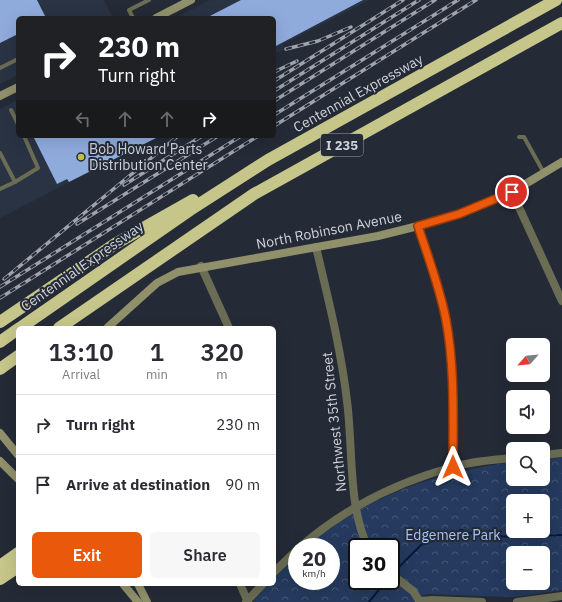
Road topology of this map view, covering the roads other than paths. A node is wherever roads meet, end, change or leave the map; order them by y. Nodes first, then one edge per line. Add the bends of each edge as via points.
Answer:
1 (149, 0) edge
2 (556, 0) edge
3 (188, 1) edge
4 (132, 16) edge
5 (160, 16) edge
6 (562, 23) edge
7 (16, 60) edge
8 (0, 68) edge
9 (16, 88) edge
10 (0, 96) edge
11 (11, 110) dead end
12 (16, 120) edge
13 (520, 137) dead end
14 (25, 138) edge
15 (0, 153) edge
16 (268, 160) junction
17 (562, 162) edge
18 (544, 173) junction
19 (15, 182) junction
20 (0, 189) edge
21 (512, 192) junction
22 (418, 226) junction
23 (316, 247) junction
24 (201, 266) junction
25 (562, 301) edge
26 (0, 322) edge
27 (23, 326) edge
28 (62, 326) edge
29 (110, 326) edge
30 (227, 326) edge
31 (16, 331) edge
32 (0, 342) edge
33 (16, 357) edge
34 (0, 369) edge
35 (0, 433) edge
36 (16, 453) edge
37 (562, 453) edge
38 (550, 454) edge
39 (506, 459) edge
40 (0, 461) edge
41 (453, 467) junction
42 (16, 477) edge
43 (355, 508) junction
44 (311, 538) edge
45 (364, 538) edge
46 (16, 554) edge
47 (288, 559) edge
48 (0, 566) edge
49 (16, 568) edge
50 (276, 570) edge
51 (0, 579) edge
52 (400, 581) edge
53 (125, 586) edge
54 (139, 586) edge
55 (241, 586) edge
56 (261, 586) edge
57 (562, 596) edge
58 (247, 601) edge
59 (138, 602) edge
60 (147, 602) edge
61 (420, 602) edge
62 (482, 602) edge
63 (517, 602) edge

1 - 4 lane via 129,10
2 - 16 highway, Centennial Expressway / I 235
3 - 5 street
6 - 28 highway, I 235 via 254,194
7 - 8 lane
9 - 10 street
11 - 12 lane
13 - 18 lane via 524,137 529,144
14 - 19 lane via 38,168
15 - 19 lane
16 - 26 highway via 154,220
16 - 27 highway, Centennial Expressway / I 235 via 190,210
17 - 18 street, North Robinson Avenue
18 - 21 street, North Robinson Avenue
19 - 20 lane
21 - 22 street, North Robinson Avenue via 459,214
21 - 25 street
22 - 23 street, North Robinson Avenue
22 - 41 street via 447,327 453,389
23 - 24 street, North Robinson Avenue
23 - 43 street, Northwest 35th Street via 342,363 350,428
24 - 29 street, North Robinson Avenue via 164,278
24 - 30 street
31 - 32 highway, Centennial Expressway / I 235
33 - 34 highway
35 - 36 street
37 - 38 street
39 - 41 street
40 - 42 street
41 - 43 street via 410,481
43 - 44 street
43 - 45 street, Northwest 35th Street
46 - 48 highway
47 - 50 street
49 - 51 highway
52 - 61 street via 413,591
53 - 59 street
54 - 60 street
55 - 58 street
56 - 58 street
57 - 63 street
61 - 62 street

